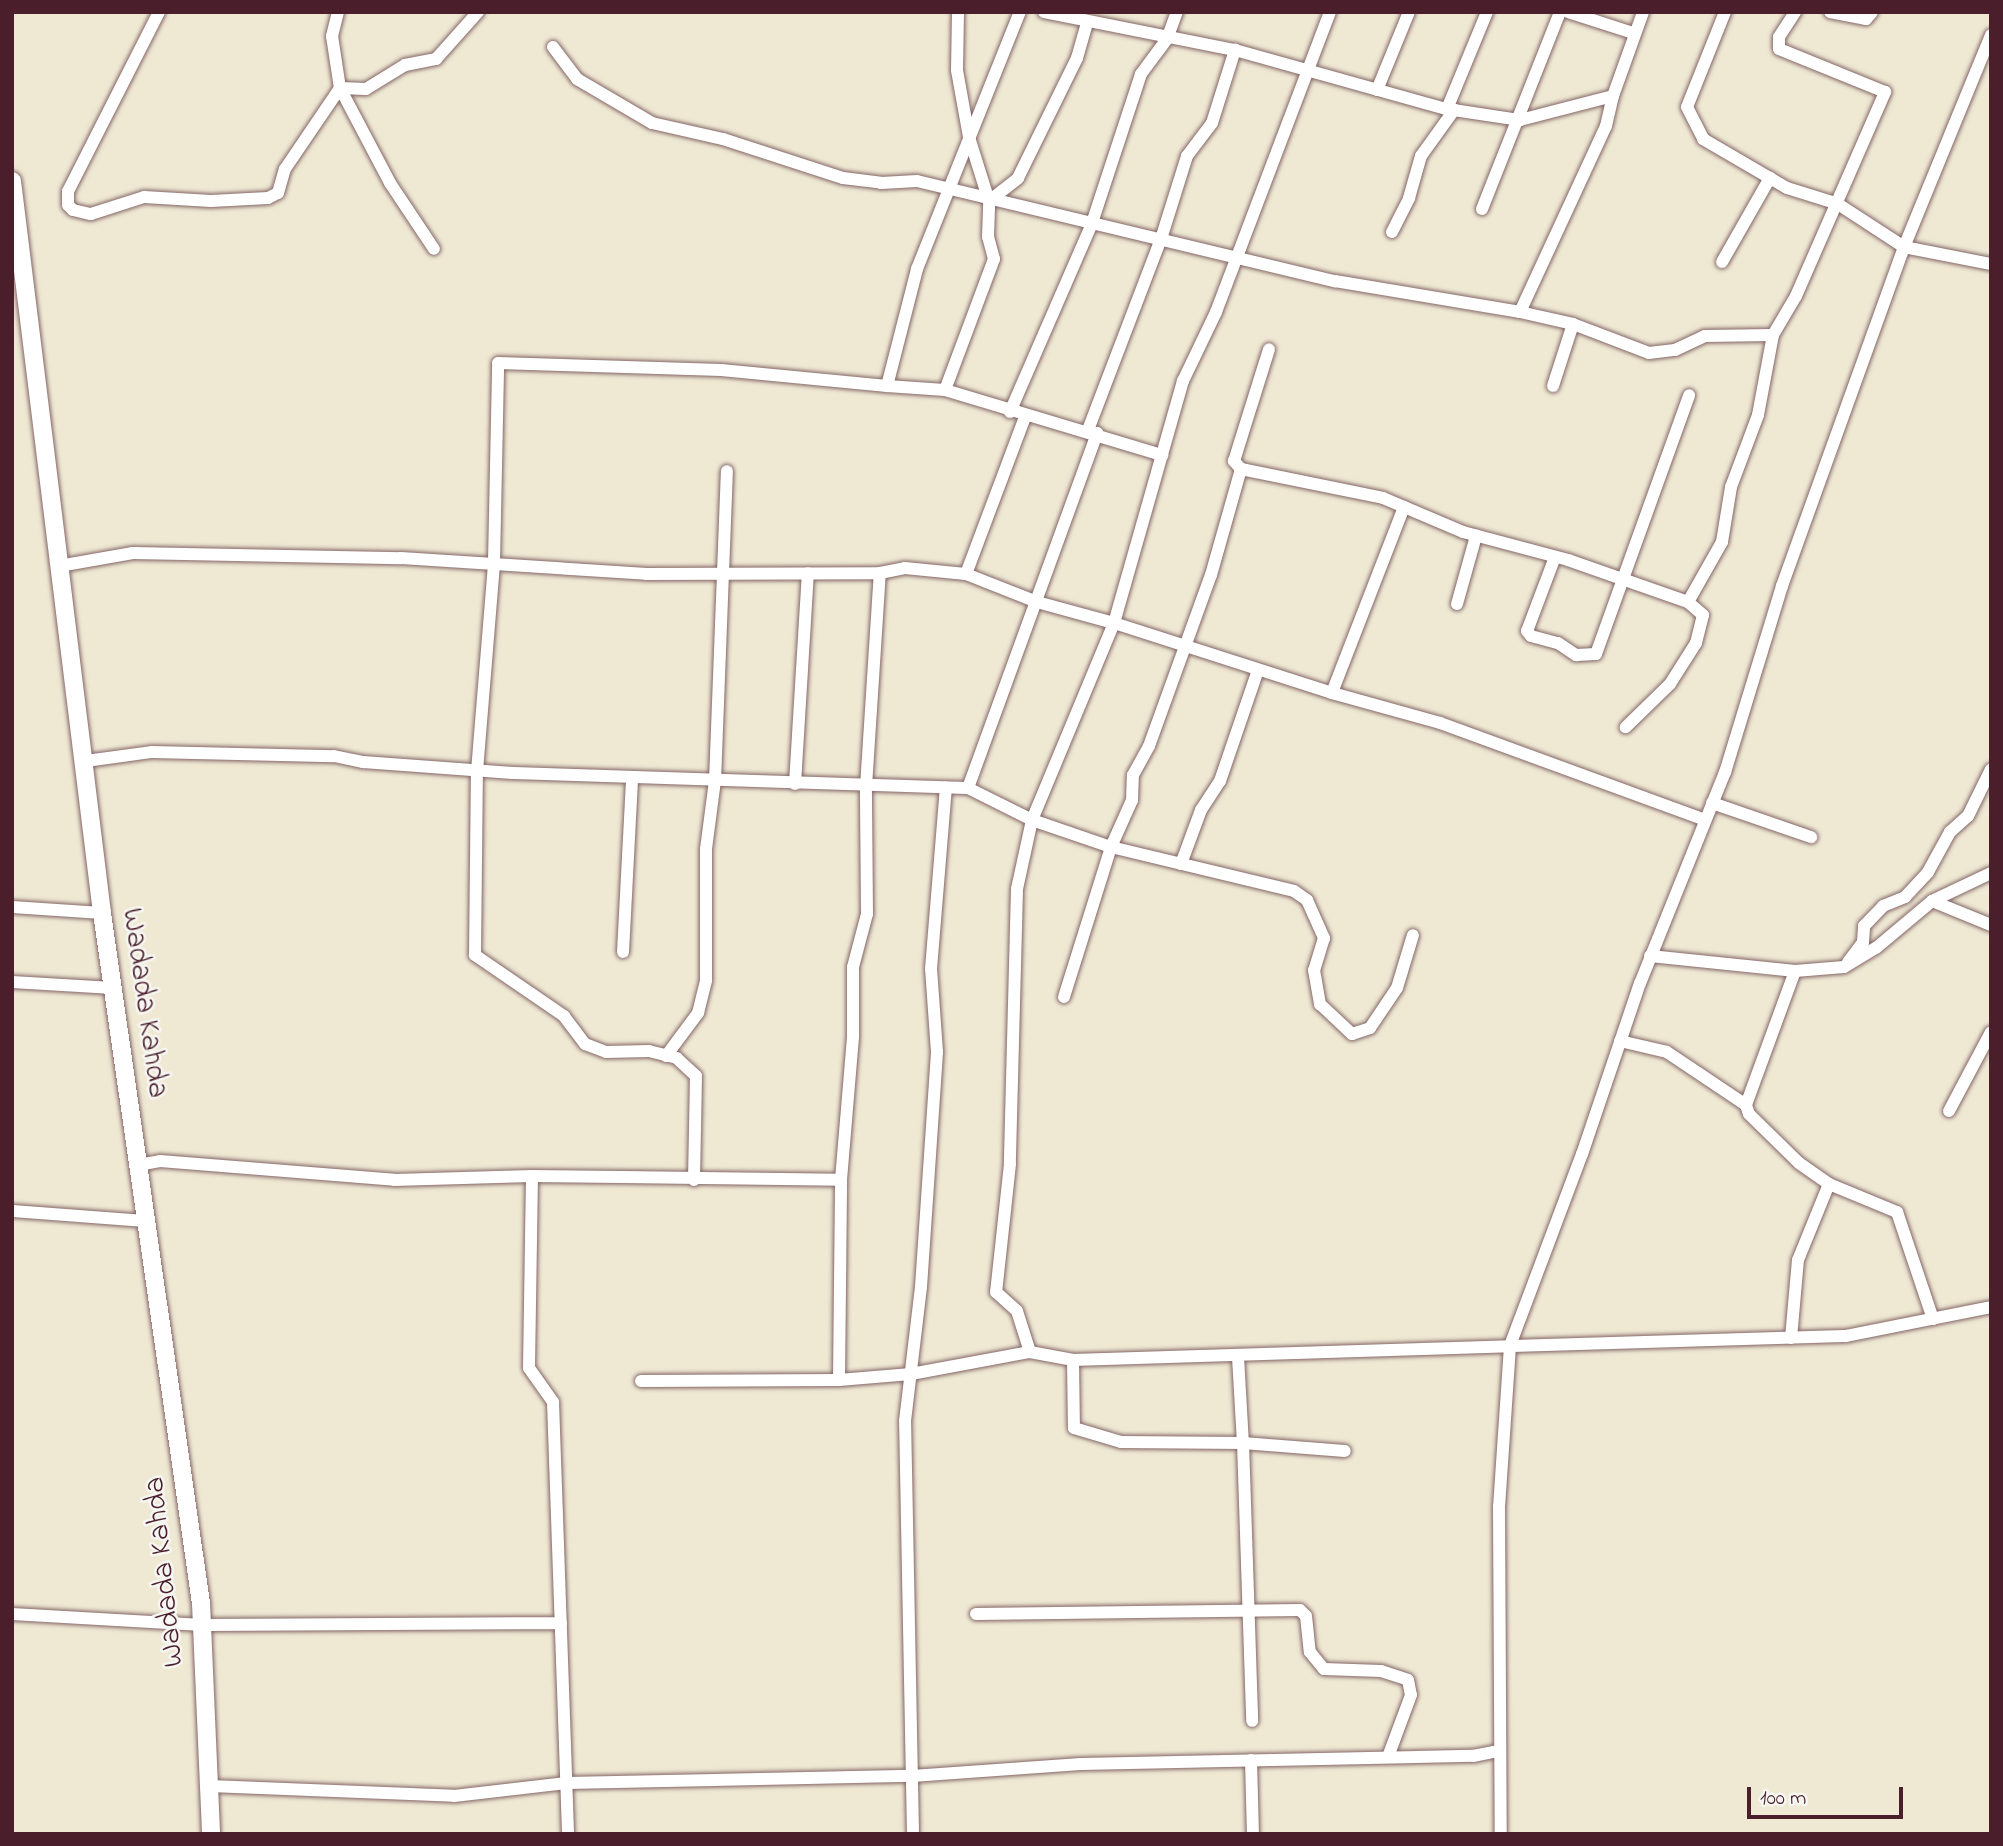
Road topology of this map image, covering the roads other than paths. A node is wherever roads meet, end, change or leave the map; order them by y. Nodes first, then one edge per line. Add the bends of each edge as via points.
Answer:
1 (159, 12) edge
2 (338, 12) edge
3 (478, 12) edge
4 (958, 12) edge
5 (1020, 12) edge
6 (1044, 12) edge
7 (1177, 12) edge
8 (1330, 12) edge
9 (1409, 12) edge
10 (1487, 12) edge
11 (1560, 12) edge
12 (1568, 12) edge
13 (1643, 12) edge
14 (1726, 12) edge
15 (1795, 12) edge
16 (1830, 12) edge
17 (1872, 12) edge
18 (1087, 22) junction
19 (1633, 33) junction
20 (1167, 39) junction
21 (1989, 44) edge
22 (553, 47) dead end
23 (1235, 50) junction
24 (1305, 73) junction
25 (340, 88) junction
26 (1377, 90) junction
27 (1613, 96) junction
28 (1450, 109) junction
29 (1520, 121) junction
30 (969, 137) junction
31 (1770, 178) junction
32 (12, 181) edge
33 (951, 190) junction
34 (989, 201) junction
35 (1838, 204) junction
36 (1482, 209) dead end
37 (1092, 223) junction
38 (1392, 232) dead end
39 (1161, 239) junction
40 (1904, 247) junction
41 (434, 248) dead end
42 (1236, 258) junction
43 (1722, 262) dead end
44 (1991, 264) edge
45 (1520, 312) junction
46 (1573, 324) junction
47 (1773, 335) junction
48 (1269, 349) dead end
49 (887, 386) junction
50 (1553, 386) dead end
51 (945, 390) junction
52 (1689, 395) dead end
53 (1010, 412) junction
54 (1025, 417) junction
55 (1093, 432) junction
56 (1162, 455) junction
57 (1241, 469) junction
58 (727, 471) dead end
59 (1404, 507) junction
60 (1476, 536) junction
61 (1555, 557) junction
62 (494, 562) junction
63 (59, 566) junction
64 (726, 573) junction
65 (808, 573) junction
66 (880, 573) junction
67 (966, 574) junction
68 (1625, 581) junction
69 (1037, 602) junction
70 (1688, 602) junction
71 (1457, 604) dead end
72 (1114, 623) junction
73 (1183, 646) junction
74 (1258, 670) junction
75 (1332, 693) junction
76 (1626, 727) dead end
77 (86, 761) junction
78 (1991, 769) edge
79 (477, 771) junction
80 (632, 778) junction
81 (715, 781) junction
82 (795, 785) junction
83 (866, 788) junction
84 (946, 788) junction
85 (968, 788) junction
86 (1712, 803) junction
87 (1032, 820) junction
88 (1705, 820) junction
89 (1811, 837) dead end
90 (1111, 847) junction
91 (1181, 864) junction
92 (1991, 873) edge
93 (1932, 901) junction
94 (12, 908) edge
95 (102, 913) junction
96 (1991, 925) edge
97 (1413, 935) dead end
98 (622, 952) dead end
99 (1650, 956) junction
100 (1844, 967) junction
101 (1796, 971) junction
102 (12, 982) edge
103 (113, 988) junction
104 (1064, 998) dead end
105 (1991, 1032) edge
106 (1620, 1041) junction
107 (666, 1056) junction
108 (1746, 1105) junction
109 (1950, 1111) dead end
110 (138, 1165) junction
111 (532, 1176) junction
112 (694, 1180) junction
113 (841, 1180) junction
114 (1829, 1184) junction
115 (12, 1211) edge
116 (146, 1221) junction
117 (1991, 1307) edge
118 (1933, 1319) junction
119 (1791, 1338) junction
120 (1510, 1346) junction
121 (1030, 1352) junction
122 (1238, 1357) junction
123 (1073, 1360) junction
124 (911, 1374) junction
125 (839, 1380) junction
126 (641, 1381) dead end
127 (1244, 1443) junction
128 (1345, 1451) dead end
129 (1249, 1608) junction
130 (12, 1614) edge
131 (976, 1614) dead end
132 (561, 1623) junction
133 (202, 1625) junction
134 (1252, 1721) dead end
135 (1498, 1751) junction
136 (1388, 1756) junction
137 (1251, 1760) junction
138 (912, 1776) junction
139 (566, 1783) junction
140 (210, 1786) junction
141 (211, 1834) edge
142 (568, 1834) edge
143 (913, 1834) edge
144 (1253, 1834) edge
145 (1501, 1834) edge

1 - 25 street via 68,191 68,205 73,210 91,214 144,197 211,201 278,194 285,169
2 - 25 street via 332,36
3 - 25 street via 436,59 405,65 366,89
4 - 30 street via 957,70
5 - 30 street
6 - 18 street
7 - 20 street
8 - 24 street
9 - 26 street
10 - 28 street
11 - 29 street
12 - 19 street
13 - 19 street
14 - 31 street via 1687,107 1703,139
15 - 35 street via 1779,37 1779,49 1885,92
16 - 17 street via 1866,19
18 - 20 street
18 - 34 street via 1077,58 1018,178
19 - 27 street
20 - 23 street
20 - 37 street via 1141,74
21 - 40 street
22 - 33 street via 577,79 652,123 723,139 843,178 917,181
23 - 24 street
23 - 39 street via 1212,123 1187,156
24 - 26 street
24 - 42 street
25 - 41 street via 390,183
26 - 28 street
27 - 29 street
27 - 45 street via 1606,126
28 - 29 street
28 - 38 street via 1421,156 1409,198
29 - 36 street
30 - 33 street
30 - 34 street
31 - 35 street
31 - 43 street
32 - 63 main road, Wadada Kahda
33 - 34 street
33 - 49 street via 917,269
34 - 37 street
34 - 51 street via 988,237 994,259
35 - 40 street
35 - 47 street
37 - 39 street
37 - 53 street
39 - 42 street
39 - 55 street
40 - 44 street
40 - 86 street via 1782,586
42 - 45 street via 1335,281
42 - 56 street via 1183,381
45 - 46 street
46 - 47 street via 1649,353 1675,350 1705,336
46 - 50 street
47 - 70 street via 1758,415 1731,487 1722,542
48 - 57 street via 1234,461
49 - 51 street
49 - 62 street via 721,370 498,363
51 - 53 street
52 - 68 street
53 - 54 street
54 - 55 street
54 - 67 street
55 - 56 street
55 - 69 street
56 - 72 street
57 - 59 street via 1383,498
57 - 73 street via 1211,575
58 - 64 street
59 - 60 street
59 - 75 street
60 - 61 street
60 - 71 street
61 - 68 street
61 - 68 street via 1527,631 1576,655 1596,654
62 - 63 street via 134,553
62 - 64 street via 646,574
62 - 79 street
63 - 77 main road, Wadada Kahda
64 - 65 street
64 - 81 street
65 - 66 street
65 - 82 street
66 - 67 street via 905,568
66 - 83 street
67 - 69 street
68 - 70 street
69 - 72 street
69 - 85 street
70 - 76 street via 1703,615 1696,643 1670,684
72 - 73 street
72 - 87 street
73 - 74 street
73 - 90 street via 1149,746 1133,775 1132,800
74 - 75 street
74 - 91 street via 1220,781 1201,810
75 - 88 street via 1440,723
77 - 79 street via 152,752 334,756
77 - 95 main road, Wadada Kahda
78 - 100 street via 1968,816 1950,832 1928,872 1905,897 1883,906 1864,926 1863,942
79 - 80 street
79 - 107 street via 475,956 564,1016 585,1044 606,1052
80 - 81 street
80 - 98 street
81 - 82 street
81 - 107 street via 706,849 706,980 698,1013
82 - 83 street
83 - 84 street
83 - 113 street via 867,914 853,967 853,1037
84 - 85 street
84 - 124 street via 931,969 937,1052
85 - 87 street
86 - 88 street
86 - 89 street
87 - 90 street
87 - 121 street via 1017,889 1010,1164 996,1292 1017,1311
88 - 99 street
90 - 91 street
90 - 104 street
91 - 97 street via 1294,891 1307,900 1324,938 1314,970 1320,1004 1352,1034 1370,1028 1397,988
92 - 93 street
93 - 96 street
93 - 100 street via 1876,948
94 - 95 street
95 - 103 main road, Wadada Kahda
99 - 101 street
99 - 106 street
100 - 101 street
101 - 108 street
102 - 103 street
103 - 110 main road, Wadada Kahda
105 - 109 street
106 - 108 street via 1667,1052
106 - 120 street
107 - 112 street via 677,1058 696,1076
108 - 114 street via 1749,1114 1798,1163
110 - 111 street via 160,1161 394,1180
110 - 116 main road, Wadada Kahda
111 - 112 street
111 - 132 street via 529,1368 553,1402
112 - 113 street
113 - 125 street
114 - 118 street via 1898,1212
114 - 119 street via 1798,1260
115 - 116 street
116 - 133 main road, Wadada Kahda
117 - 118 street
118 - 119 street via 1846,1336
119 - 120 street
120 - 122 street
120 - 135 street via 1499,1506
121 - 123 street
121 - 124 street
122 - 123 street
122 - 127 street
123 - 127 street via 1074,1428 1121,1443
124 - 125 street
124 - 138 street via 905,1421
125 - 126 street
127 - 128 street
127 - 129 street
129 - 131 street
129 - 134 street
129 - 136 street via 1300,1610 1306,1616 1310,1652 1324,1669 1381,1671 1408,1681 1411,1695
130 - 133 street
132 - 133 street
132 - 139 street
133 - 140 main road, Wadada Kahda
135 - 136 street via 1473,1756
135 - 145 street
136 - 137 street
137 - 138 street via 1082,1764
137 - 144 street
138 - 139 street
138 - 143 street
139 - 140 street via 454,1796
139 - 142 street
140 - 141 main road, Wadada Kahda

